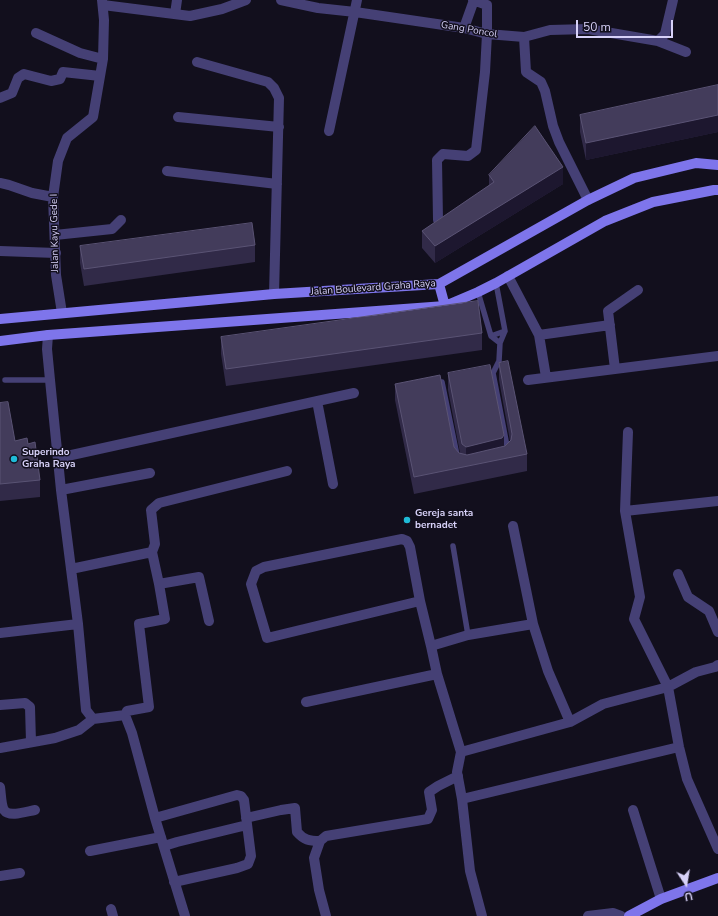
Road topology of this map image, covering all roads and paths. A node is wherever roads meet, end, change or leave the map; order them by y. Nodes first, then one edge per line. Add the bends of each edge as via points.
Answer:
1 (178, 0) edge
2 (246, 0) edge
3 (281, 0) edge
4 (357, 0) edge
5 (473, 0) edge
6 (673, 0) edge
7 (102, 3) edge
8 (355, 12) junction
9 (175, 14) junction
10 (464, 28) junction
11 (36, 33) dead end
12 (487, 34) junction
13 (524, 37) junction
14 (658, 41) junction
15 (686, 52) dead end
16 (102, 59) junction
17 (197, 62) dead end
18 (100, 76) junction
19 (0, 98) edge
20 (178, 117) dead end
21 (279, 127) junction
22 (329, 130) dead end
23 (718, 165) edge
24 (167, 171) dead end
25 (0, 183) edge
26 (277, 184) junction
27 (718, 190) edge
28 (53, 197) junction
29 (588, 200) junction
30 (121, 220) dead end
31 (438, 220) edge
32 (55, 235) junction
33 (0, 251) edge
34 (56, 253) junction
35 (508, 276) junction
36 (496, 282) junction
37 (439, 284) junction
38 (638, 290) dead end
39 (478, 292) junction
40 (274, 294) junction
41 (445, 306) junction
42 (62, 313) junction
43 (0, 319) edge
44 (610, 325) junction
45 (505, 331) junction
46 (48, 335) junction
47 (539, 335) junction
48 (491, 336) junction
49 (0, 341) edge
50 (500, 343) junction
51 (718, 356) edge
52 (616, 369) junction
53 (493, 373) junction
54 (486, 375) edge
55 (546, 378) junction
56 (5, 380) dead end
57 (50, 380) junction
58 (528, 380) dead end
59 (450, 381) edge
60 (442, 382) junction
61 (435, 384) edge
62 (354, 393) dead end
63 (317, 401) junction
64 (628, 432) dead end
65 (507, 456) edge
66 (58, 458) junction
67 (458, 463) edge
68 (287, 471) dead end
69 (150, 473) dead end
70 (334, 484) dead end
71 (61, 490) junction
72 (718, 501) edge
73 (625, 511) junction
74 (513, 526) dead end
75 (453, 546) dead end
76 (152, 552) junction
77 (71, 569) junction
78 (678, 574) dead end
79 (158, 584) junction
80 (420, 601) junction
81 (209, 621) dead end
82 (78, 624) junction
83 (533, 624) junction
84 (718, 632) edge
85 (0, 633) edge
86 (468, 635) junction
87 (431, 646) junction
88 (718, 665) edge
89 (436, 674) junction
90 (668, 687) junction
91 (306, 702) dead end
92 (0, 705) edge
93 (125, 715) junction
94 (93, 719) junction
95 (570, 722) junction
96 (31, 742) junction
97 (679, 746) junction
98 (0, 748) edge
99 (461, 752) junction
100 (458, 776) junction
101 (0, 787) edge
102 (462, 799) junction
103 (2, 810) edge
104 (35, 810) dead end
105 (633, 810) dead end
106 (155, 818) junction
107 (247, 821) junction
108 (320, 841) junction
109 (163, 842) junction
110 (718, 849) edge
111 (90, 851) dead end
112 (20, 873) dead end
113 (0, 876) edge
114 (718, 878) edge
115 (174, 882) junction
116 (661, 899) junction
117 (184, 916) edge
118 (326, 916) edge
119 (482, 916) edge
120 (588, 916) edge
121 (621, 916) edge
122 (629, 916) edge

1 - 9 street
2 - 9 street via 222,9 190,16
3 - 8 street, Gang Poncol
4 - 8 street
5 - 10 street
5 - 12 street via 487,5
6 - 14 street via 665,34
7 - 9 street
7 - 16 street, Jalan Kayu Gede I
8 - 10 street, Gang Poncol
8 - 22 street
10 - 12 street, Gang Poncol
11 - 16 street via 80,53
12 - 13 street, Gang Poncol
12 - 31 street via 476,150 468,156 443,154 437,160
13 - 14 street, Gang Poncol via 550,30 588,29
13 - 29 street via 526,72 541,82 559,142
14 - 15 street, Gang Poncol
16 - 18 street, Jalan Kayu Gede I
17 - 21 street via 268,82 279,98
18 - 19 street via 63,72 60,79 51,81 24,74 18,78 12,93
18 - 28 street, Jalan Kayu Gede I via 93,117 67,138 58,162
20 - 21 street
21 - 26 street
23 - 29 main road, Jalan Boulevard Graha Raya via 696,163 634,178
24 - 26 street
25 - 28 street
26 - 40 street
27 - 35 main road via 653,202 605,221
28 - 32 street, Jalan Kayu Gede I
29 - 37 main road, Jalan Boulevard Graha Raya
30 - 32 street via 112,229
32 - 34 street, Jalan Kayu Gede I
33 - 34 street
34 - 42 street, Jalan Kayu Gede I via 56,274
35 - 36 main road
35 - 47 street
36 - 39 main road
36 - 45 lane
37 - 40 main road, Jalan Boulevard Graha Raya
37 - 41 main road
38 - 44 street via 608,311
39 - 41 main road
39 - 48 lane
40 - 42 main road, Jalan Boulevard Graha Raya
41 - 46 main road
42 - 43 main road, Jalan Boulevard Graha Raya
44 - 47 street
44 - 52 street
45 - 48 lane
45 - 50 lane
46 - 49 main road
46 - 57 street
47 - 55 street
48 - 50 lane
50 - 53 lane via 499,361
51 - 52 street
52 - 55 street
53 - 54 lane
53 - 65 lane
55 - 58 street
56 - 57 lane
57 - 66 street
59 - 60 lane
60 - 61 lane
60 - 67 lane
62 - 63 street
63 - 66 street
63 - 70 street
64 - 73 street
66 - 71 street
68 - 76 street via 159,503 151,510 155,544
69 - 71 street
71 - 77 street
72 - 73 street
73 - 90 street via 640,597 634,619
74 - 83 street
75 - 86 lane
76 - 77 street
76 - 79 street
77 - 82 street
78 - 84 street via 688,597 708,610
79 - 81 street via 199,577
79 - 93 street via 165,619 139,624 149,707 127,711
80 - 80 street via 410,547 402,538 264,567 256,571 251,584 267,638
80 - 87 street
82 - 85 street
82 - 94 street via 86,710
83 - 86 street
83 - 95 street via 548,671
86 - 87 street
87 - 89 street
88 - 90 street via 696,672
89 - 91 street
89 - 99 street
90 - 95 street via 603,704
90 - 97 street
92 - 96 street via 25,703 30,707
93 - 94 street
93 - 106 street
94 - 96 street via 79,730
95 - 99 street
96 - 98 street
97 - 102 street
97 - 110 street via 687,779
99 - 100 street
100 - 102 street
100 - 108 street via 429,792 432,810 428,819 326,836
101 - 103 street
102 - 119 street via 470,871
103 - 104 street via 10,814
105 - 116 street
106 - 107 street via 237,795 244,800
106 - 109 street
107 - 108 street via 295,808 297,832 309,841
107 - 109 street via 177,842
107 - 115 street via 251,856 248,864
108 - 118 street via 314,858
109 - 111 street
109 - 115 street
112 - 113 street
114 - 116 main road
115 - 117 street
116 - 122 main road
120 - 121 street via 613,913

